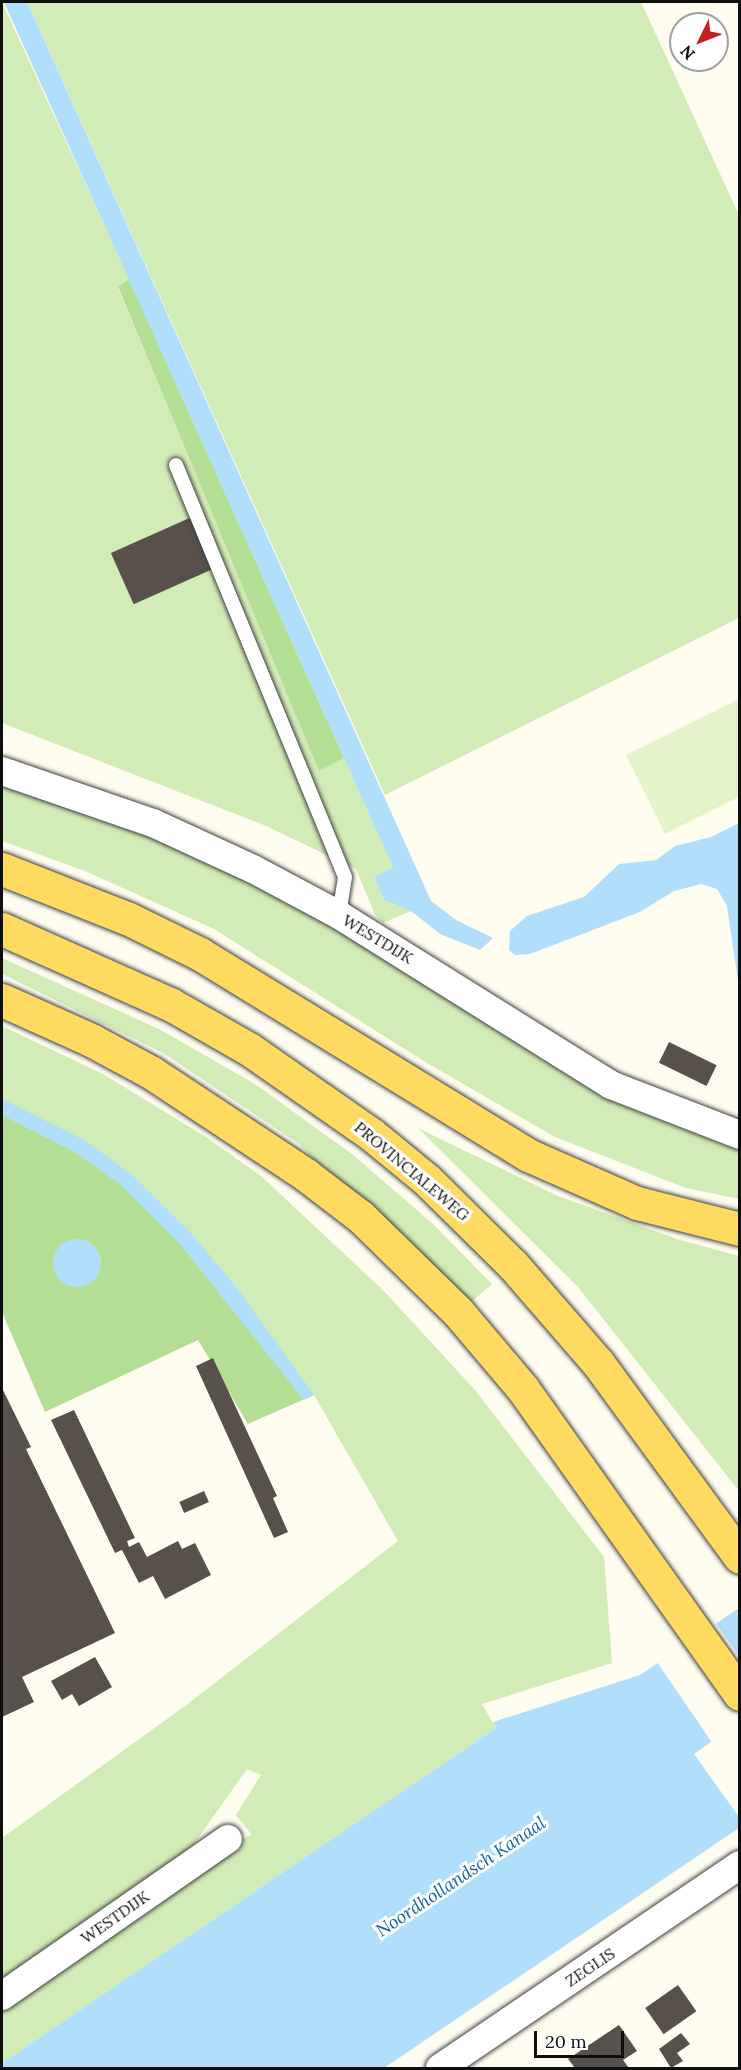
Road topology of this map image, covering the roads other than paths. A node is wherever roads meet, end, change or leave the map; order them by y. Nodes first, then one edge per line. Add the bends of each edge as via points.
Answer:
1 (176, 465) dead end
2 (2, 771) edge
3 (2, 869) edge
4 (339, 915) junction
5 (2, 929) edge
6 (2, 1000) edge
7 (740, 1135) edge
8 (740, 1229) edge
9 (731, 1545) edge
10 (740, 1694) edge
11 (228, 1839) dead end
12 (740, 1865) edge
13 (2, 1996) edge
14 (440, 2068) edge

1 - 4 lane via 345,877
2 - 4 street, WESTDIJK via 153,823 253,869
3 - 8 main road via 129,919 200,954 528,1155 637,1203
4 - 7 street, WESTDIJK via 611,1085
5 - 9 main road, PROVINCIALEWEG via 170,1004 249,1049 363,1129 427,1180 477,1227 557,1314 677,1466
6 - 10 main road via 152,1073 306,1175 361,1217 458,1312 523,1389
11 - 13 street, WESTDIJK
12 - 14 street, ZEGLIS

